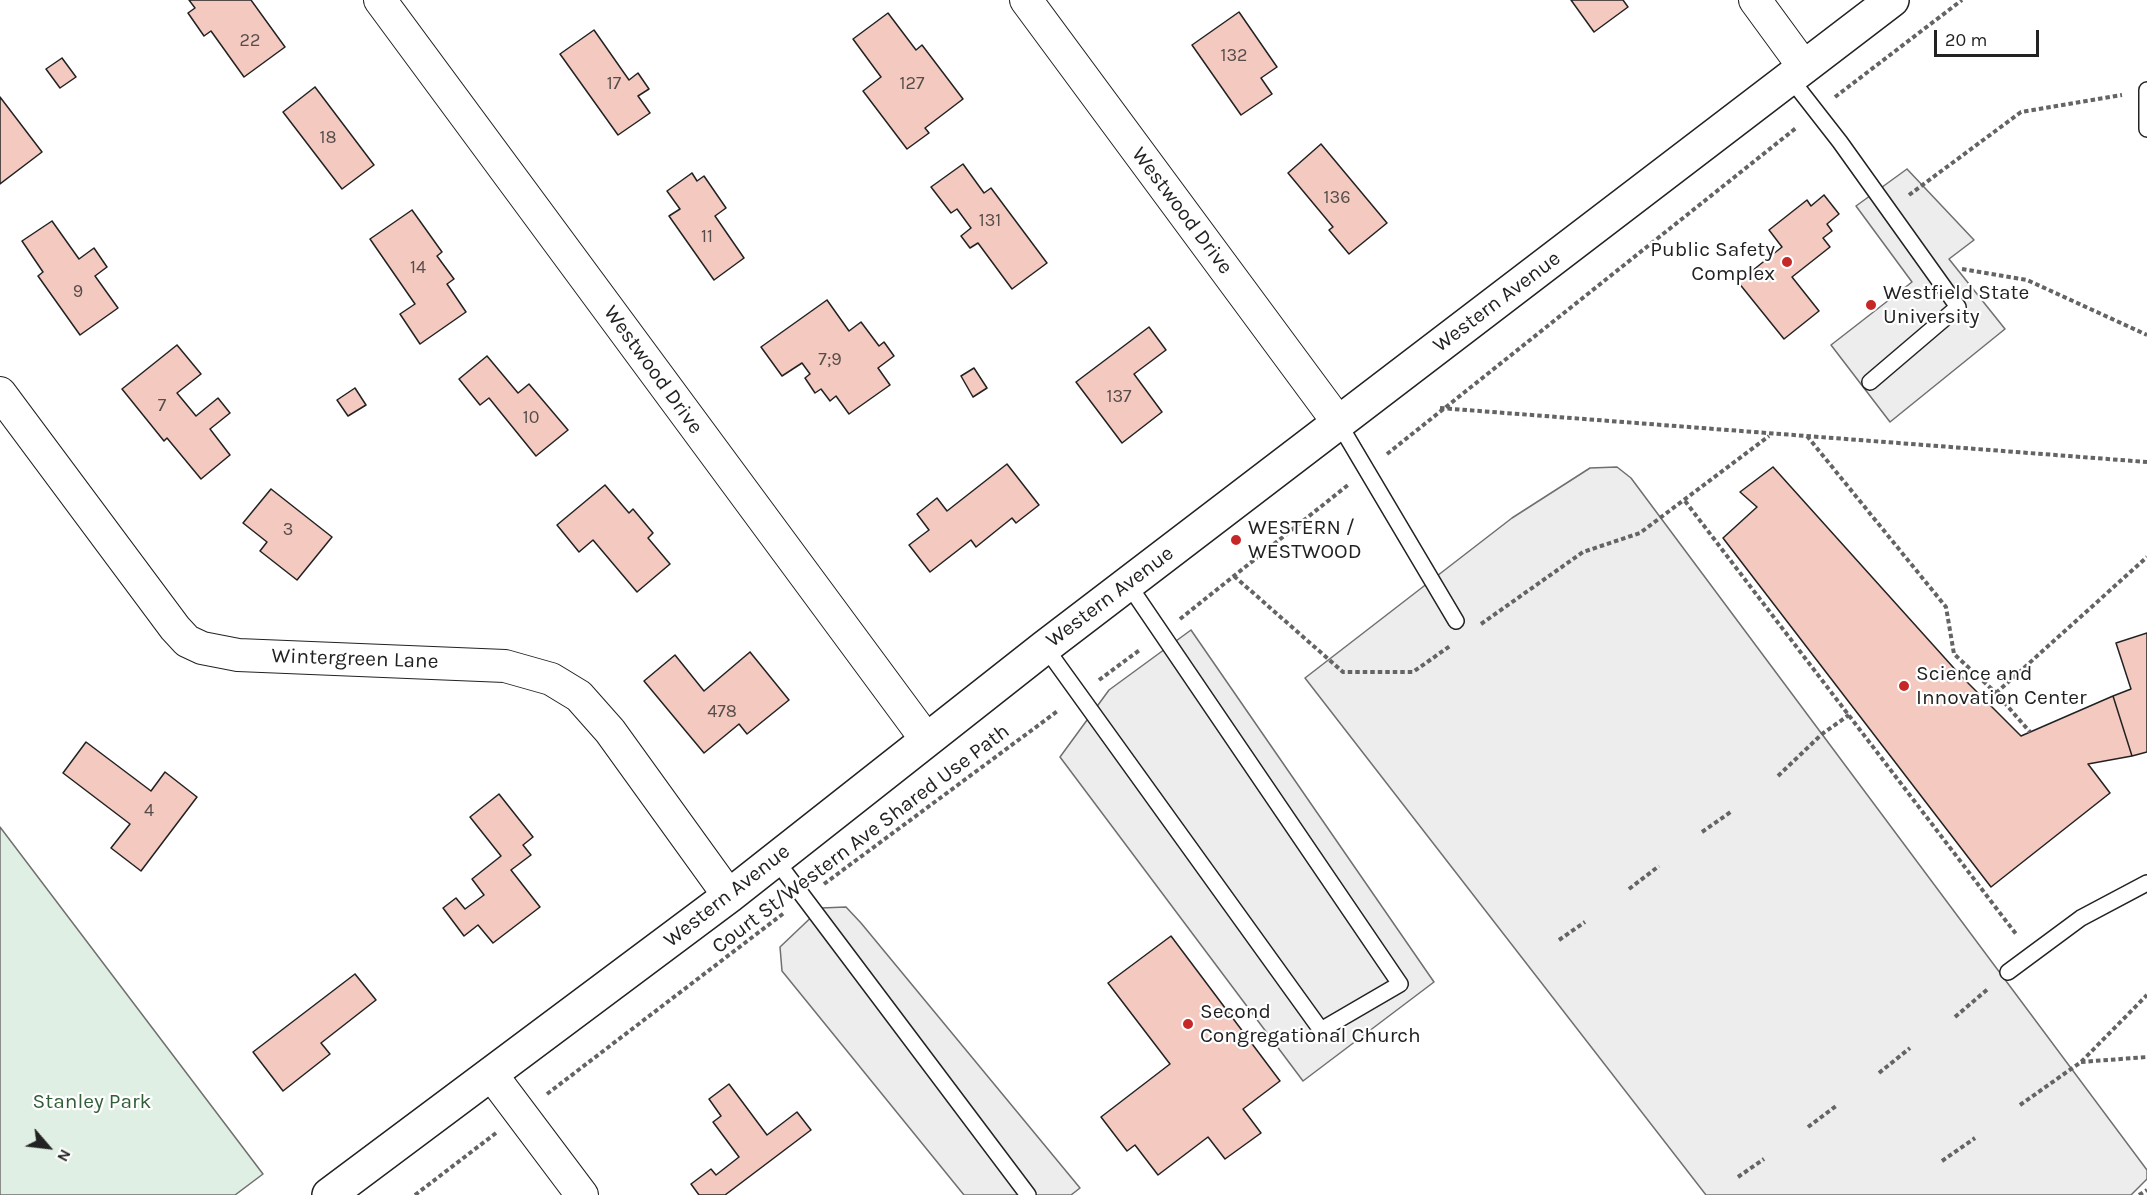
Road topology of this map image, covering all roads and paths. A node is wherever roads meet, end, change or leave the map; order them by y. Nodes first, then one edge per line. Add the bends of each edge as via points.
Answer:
1 (380, 0) edge
2 (1026, 0) edge
3 (1755, 0) edge
4 (1892, 0) edge
5 (1962, 0) edge
6 (1797, 72) junction
7 (2147, 90) edge
8 (1816, 112) junction
9 (2147, 129) edge
10 (1889, 210) junction
11 (1926, 263) junction
12 (2147, 335) edge
13 (1870, 382) dead end
14 (0, 393) edge
15 (1440, 408) junction
16 (1338, 422) junction
17 (1414, 431) dead end
18 (1769, 435) junction
19 (1807, 435) junction
20 (2147, 462) edge
21 (1685, 501) junction
22 (1323, 506) dead end
23 (2147, 557) edge
24 (1234, 576) junction
25 (1128, 584) junction
26 (1456, 621) dead end
27 (1475, 628) dead end
28 (1161, 634) junction
29 (1458, 641) dead end
30 (1045, 647) junction
31 (1996, 693) junction
32 (1080, 695) junction
33 (1849, 715) junction
34 (2030, 732) dead end
35 (926, 739) junction
36 (1778, 776) dead end
37 (1732, 811) dead end
38 (1702, 832) dead end
39 (775, 859) junction
40 (1659, 866) dead end
41 (2147, 884) edge
42 (1629, 889) dead end
43 (729, 896) junction
44 (805, 898) junction
45 (1585, 922) dead end
46 (1559, 940) dead end
47 (2023, 942) dead end
48 (2008, 972) joint
49 (2147, 995) edge
50 (1955, 1017) dead end
51 (1910, 1048) dead end
52 (2147, 1057) edge
53 (2081, 1062) junction
54 (1879, 1073) dead end
55 (491, 1074) junction
56 (2020, 1105) dead end
57 (1836, 1106) dead end
58 (521, 1114) junction
59 (1808, 1127) dead end
60 (1975, 1138) dead end
61 (1764, 1159) dead end
62 (1942, 1161) dead end
63 (1737, 1177) dead end
64 (2147, 1190) edge
65 (329, 1195) edge
66 (416, 1195) edge
67 (582, 1195) edge
68 (1028, 1195) edge
69 (2139, 1195) edge

1 - 35 street, Westwood Drive
2 - 16 street, Westwood Drive
3 - 6 street
4 - 6 main road, Western Avenue
5 - 8 path
6 - 8 lane
6 - 16 main road, Western Avenue
7 - 9 lane
7 - 10 path via 2021,112
8 - 10 lane
8 - 15 path
10 - 11 lane
11 - 12 path via 2027,280
11 - 13 lane via 1958,307
14 - 43 street, Wintergreen Lane via 187,641 238,655 505,666 551,679 579,696 605,725
15 - 17 path
15 - 18 path
16 - 25 main road, Western Avenue
16 - 26 lane
18 - 19 path
18 - 21 path
19 - 20 path
19 - 31 path via 1946,607 1954,654
21 - 27 path via 1640,533 1582,552
21 - 33 path
22 - 24 path, Court St/Western Ave Shared Use Path
23 - 31 path
24 - 28 path, Court St/Western Ave Shared Use Path
24 - 29 path via 1342,672 1413,672
25 - 28 lane
25 - 30 main road, Western Avenue
28 - 32 path, Court St/Western Ave Shared Use Path
28 - 32 lane via 1400,984 1321,1030
30 - 32 lane
30 - 35 main road, Western Avenue
31 - 34 path
32 - 44 path, Court St/Western Ave Shared Use Path
33 - 36 path via 1822,734
33 - 47 path
35 - 39 main road, Western Avenue
37 - 38 path
39 - 43 main road, Western Avenue
39 - 44 lane
40 - 42 path
41 - 48 lane via 2081,918
43 - 55 main road, Western Avenue
44 - 58 path, Court St/Western Ave Shared Use Path
44 - 68 lane
45 - 46 path
48 - 50 path
49 - 53 path
51 - 54 path
52 - 53 path
53 - 56 path
55 - 58 street
55 - 65 main road, Western Avenue
57 - 59 path
58 - 66 path, Court St/Western Ave Shared Use Path
58 - 67 street
60 - 62 path
61 - 63 path
64 - 69 path

